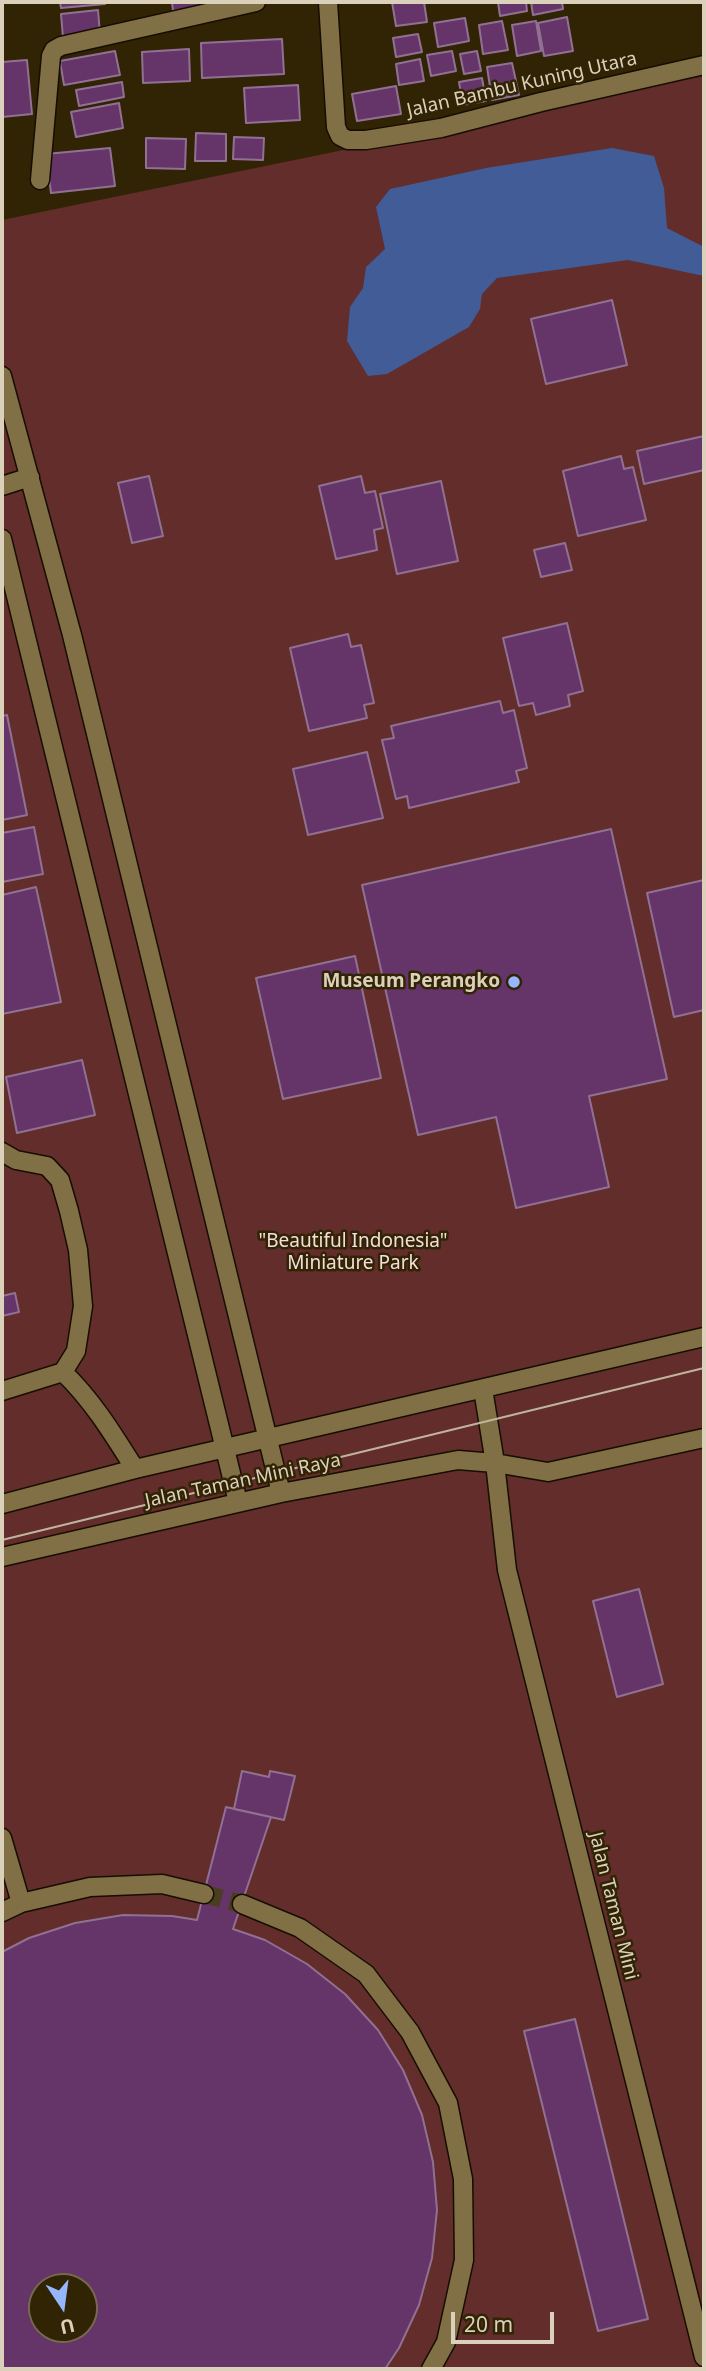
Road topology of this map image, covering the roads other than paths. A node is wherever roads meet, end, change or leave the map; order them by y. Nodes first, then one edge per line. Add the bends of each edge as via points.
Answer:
1 (256, 2) edge
2 (328, 2) edge
3 (704, 65) edge
4 (40, 180) dead end
5 (2, 376) edge
6 (30, 477) junction
7 (2, 486) edge
8 (2, 539) edge
9 (2, 1152) edge
10 (704, 1337) edge
11 (63, 1372) junction
12 (483, 1389) junction
13 (2, 1391) edge
14 (266, 1438) junction
15 (704, 1438) edge
16 (226, 1447) junction
17 (495, 1463) junction
18 (135, 1469) junction
19 (281, 1493) junction
20 (238, 1502) junction
21 (2, 1504) edge
22 (2, 1557) edge
23 (2, 1838) edge
24 (204, 1894) tunnel mouth
25 (21, 1903) junction
26 (242, 1904) tunnel mouth
27 (2, 1912) edge
28 (704, 2357) edge
29 (431, 2369) edge

1 - 4 street via 54,50
2 - 3 street, Jalan Bambu Kuning Utara via 336,127 348,140 441,128
5 - 6 street
6 - 7 street
6 - 14 street via 76,647
8 - 16 street
9 - 11 street via 47,1166 60,1181 69,1211 83,1306 76,1350
10 - 12 street
11 - 13 street
11 - 18 street via 99,1412
12 - 14 street, Jalan Taman Mini Raya
12 - 17 street, Jalan Taman Mini
14 - 16 street, Jalan Taman Mini Raya
14 - 19 street
15 - 17 street via 548,1472
16 - 18 street, Jalan Taman Mini Raya
16 - 20 street
17 - 19 street, Jalan Taman Mini Raya via 458,1460
17 - 28 street, Jalan Taman Mini via 507,1570
18 - 21 street, Jalan Taman Mini Raya
19 - 20 street, Jalan Taman Mini Raya
20 - 22 street, Jalan Taman Mini Raya
23 - 25 street
24 - 25 street via 162,1884 90,1887
25 - 27 street
26 - 29 street via 300,1928 366,1974 410,2032 448,2103 463,2179 464,2260 446,2342

